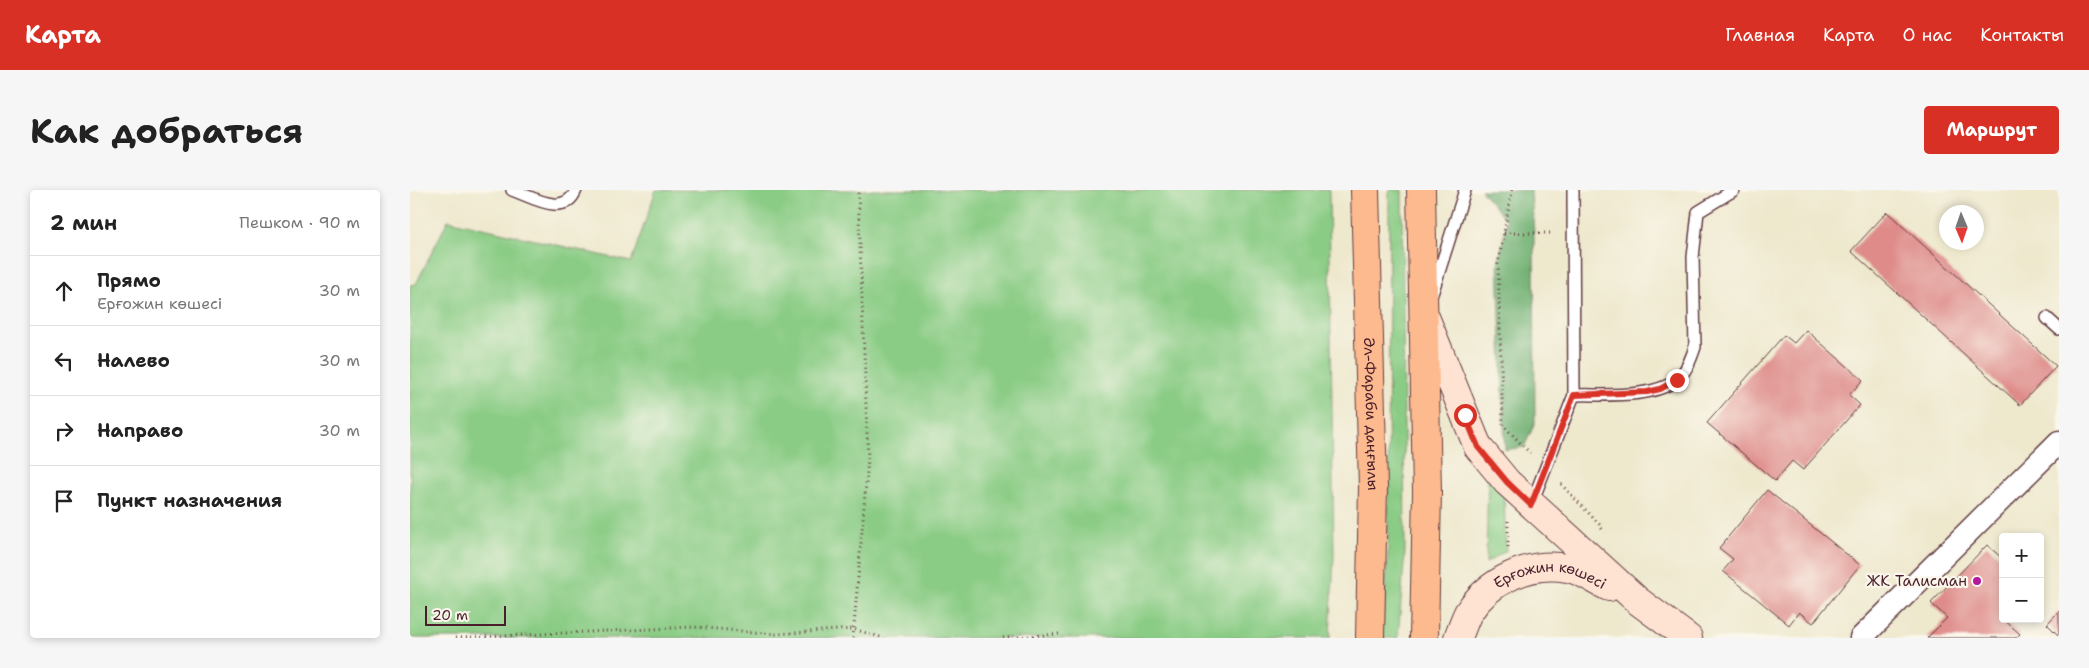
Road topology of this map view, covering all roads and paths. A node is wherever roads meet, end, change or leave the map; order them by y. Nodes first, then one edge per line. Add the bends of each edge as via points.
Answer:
1 (512, 190) edge
2 (576, 190) edge
3 (858, 190) edge
4 (1365, 190) edge
5 (1421, 190) edge
6 (1465, 190) edge
7 (1512, 190) edge
8 (1573, 190) edge
9 (1734, 190) edge
10 (1504, 233) junction
11 (1558, 233) dead end
12 (1424, 317) junction
13 (2047, 318) dead end
14 (2059, 329) edge
15 (1574, 395) junction
16 (2059, 442) edge
17 (1546, 468) junction
18 (1520, 510) junction
19 (1604, 532) dead end
20 (1508, 551) dead end
21 (1638, 601) junction
22 (853, 629) junction
23 (1059, 634) dead end
24 (456, 638) edge
25 (853, 638) edge
26 (884, 638) edge
27 (1003, 638) edge
28 (1370, 638) edge
29 (1424, 638) edge
30 (1458, 638) edge
31 (1688, 638) edge
32 (1861, 638) edge

1 - 2 lane via 557,206 566,203
3 - 22 path via 868,459
4 - 28 main road, Әл-Фараби даңғылы via 1373,487
5 - 12 main road
6 - 12 lane
7 - 10 path
8 - 15 lane
9 - 15 lane via 1698,212 1692,256 1695,347 1690,362 1677,380 1647,392
10 - 11 path
10 - 17 path via 1498,264 1503,425
12 - 18 street, Ерғожин көшесі via 1478,447 1507,482
12 - 29 main road via 1427,492
13 - 14 lane
15 - 17 lane
16 - 32 street
17 - 18 lane
17 - 19 path
18 - 20 path
18 - 21 street, Ерғожин көшесі
21 - 30 street, Ерғожин көшесі via 1568,568 1544,566 1508,576 1485,592 1468,613
21 - 31 street, Ерғожин көшесі
22 - 24 path via 776,634 694,628
22 - 25 path
22 - 26 path
23 - 27 path

